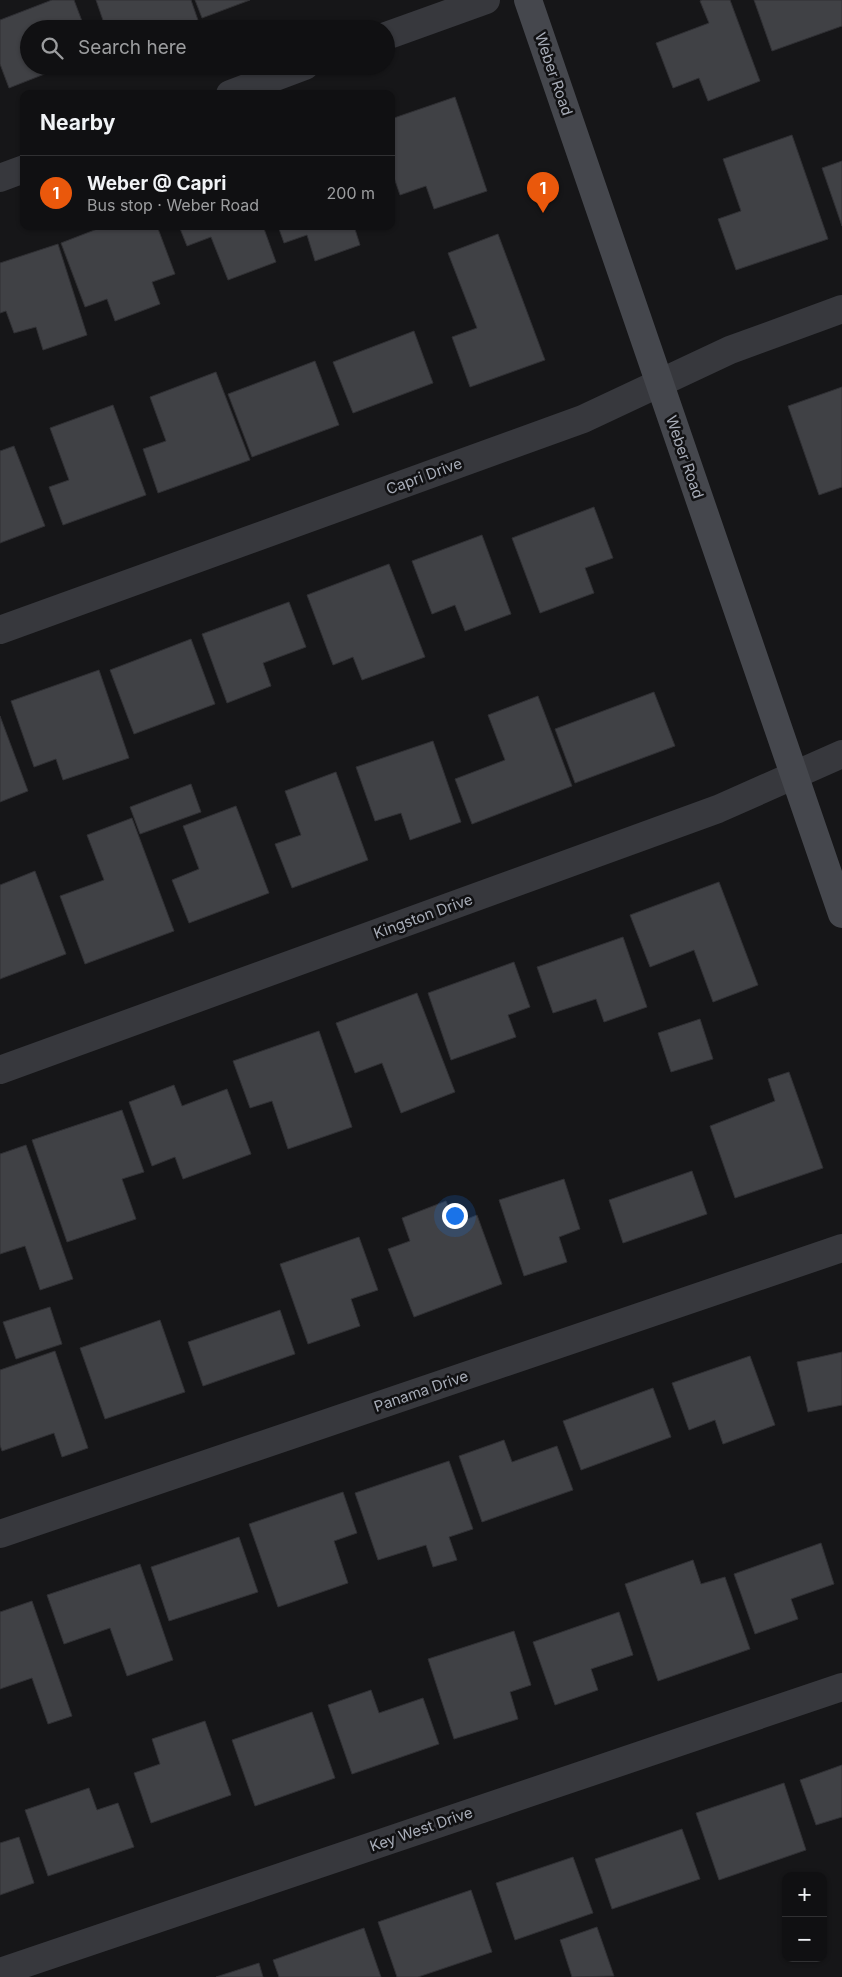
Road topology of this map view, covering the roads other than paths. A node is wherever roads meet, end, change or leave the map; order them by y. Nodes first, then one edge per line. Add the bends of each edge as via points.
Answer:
1 (486, 0) edge
2 (528, 0) edge
3 (395, 33) edge
4 (281, 75) edge
5 (241, 90) edge
6 (20, 170) edge
7 (0, 178) edge
8 (842, 309) edge
9 (659, 382) junction
10 (0, 630) edge
11 (842, 754) edge
12 (794, 774) junction
13 (842, 914) edge
14 (0, 1070) edge
15 (842, 1248) edge
16 (0, 1534) edge
17 (842, 1687) edge
18 (0, 1972) edge

1 - 3 street
2 - 9 main road, Weber Road
4 - 5 street
6 - 7 street
8 - 9 street, Capri Drive via 730,350
9 - 10 street, Capri Drive via 583,419
9 - 12 main road, Weber Road
11 - 12 street, Kingston Drive
12 - 13 main road, Weber Road
12 - 14 street, Kingston Drive via 718,809
15 - 16 street, Panama Drive
17 - 18 street, Key West Drive

